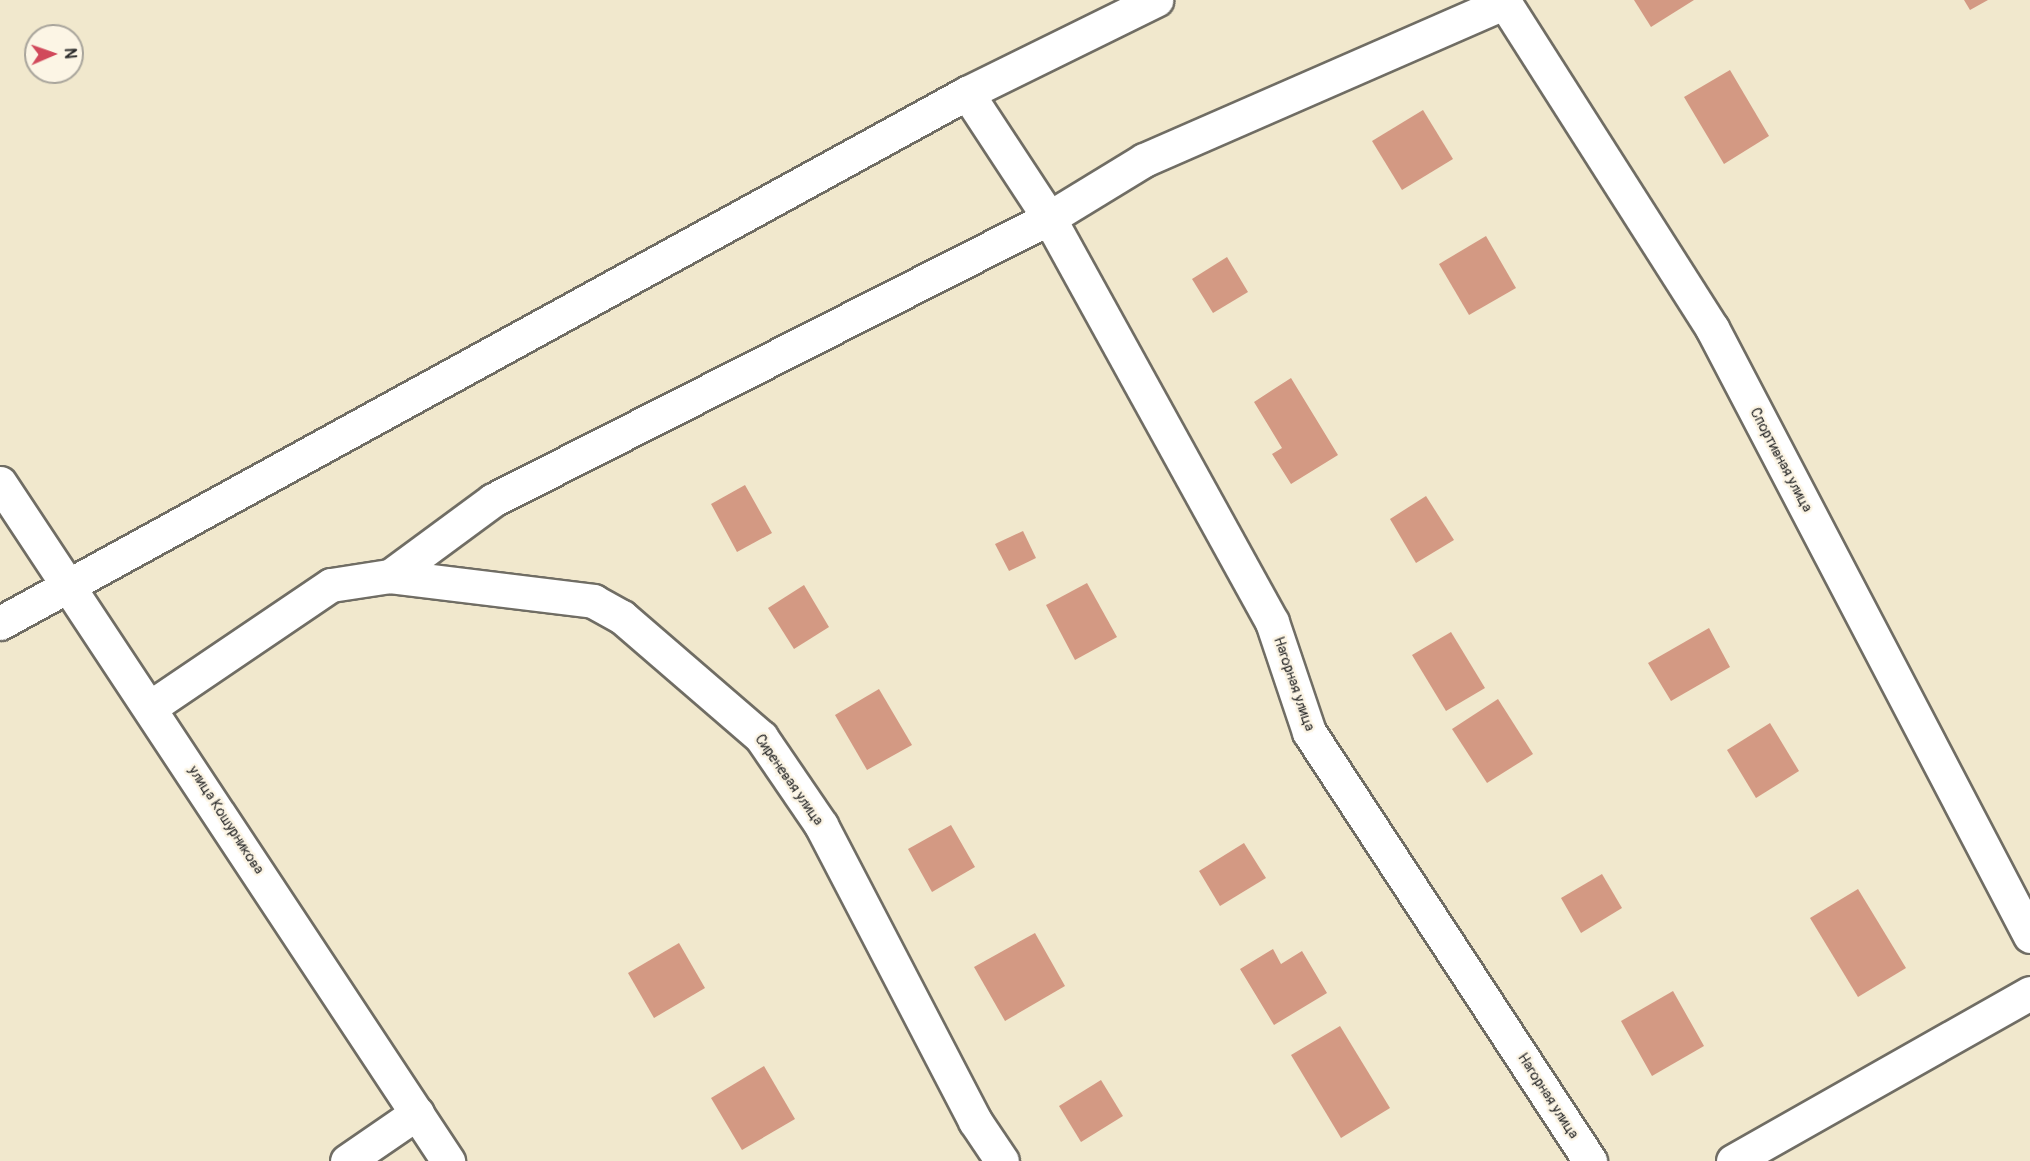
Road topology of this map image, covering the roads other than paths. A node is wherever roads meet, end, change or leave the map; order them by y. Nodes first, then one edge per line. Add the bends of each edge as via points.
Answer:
1 (1156, 0) edge
2 (1504, 1) edge
3 (967, 93) junction
4 (1049, 218) junction
5 (0, 483) edge
6 (390, 576) junction
7 (69, 585) junction
8 (0, 623) edge
9 (152, 706) junction
10 (2030, 936) edge
11 (2030, 993) edge
12 (417, 1113) junction
13 (346, 1161) edge
14 (448, 1161) edge
15 (1002, 1161) edge
16 (1590, 1161) edge
17 (1733, 1161) edge

1 - 3 street
2 - 4 street via 1144,160
2 - 10 street, Спортивная улица via 1712,327
3 - 4 street, Нагорная улица
3 - 7 street
4 - 6 street via 493,500
4 - 16 street, Нагорная улица via 1272,622 1309,732
5 - 7 street, улица Кошурникова
6 - 9 street via 331,585
6 - 15 street, Сиреневая улица via 593,601 622,617 761,736 821,825 975,1121
7 - 8 street
7 - 9 street, улица Кошурникова
9 - 12 street, улица Кошурникова
11 - 17 street
12 - 13 street
12 - 14 street, улица Кошурникова

